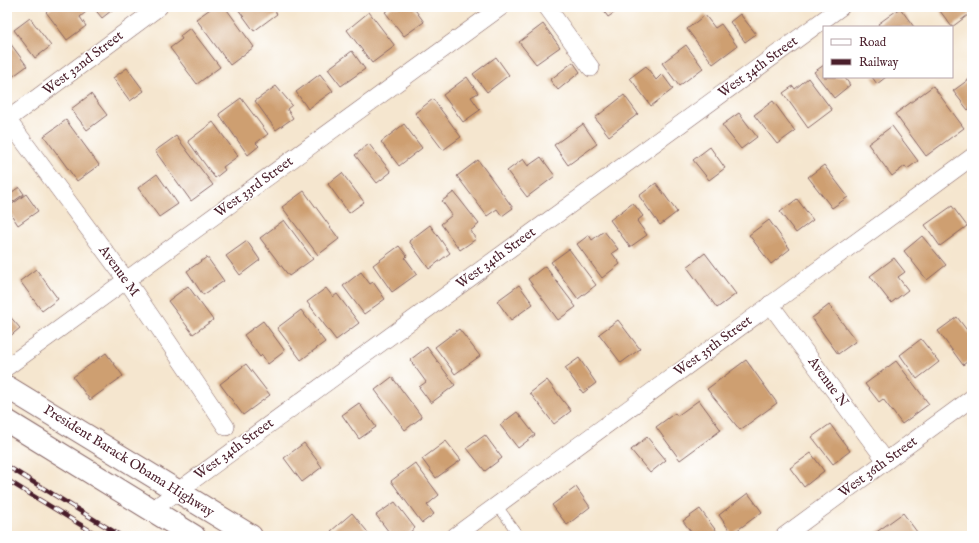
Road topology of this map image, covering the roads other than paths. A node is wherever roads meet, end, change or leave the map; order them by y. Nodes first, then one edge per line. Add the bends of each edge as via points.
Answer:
1 (159, 7) edge
2 (501, 7) edge
3 (547, 7) edge
4 (841, 7) edge
5 (591, 68) dead end
6 (7, 119) edge
7 (972, 157) edge
8 (126, 281) junction
9 (770, 304) junction
10 (7, 366) edge
11 (7, 387) edge
12 (972, 398) edge
13 (7, 421) edge
14 (226, 427) dead end
15 (886, 461) junction
16 (177, 491) junction
17 (497, 505) junction
18 (152, 510) junction
19 (194, 536) edge
20 (251, 536) edge
21 (455, 536) edge
22 (519, 536) edge
23 (784, 536) edge

1 - 6 street, West 32nd Street
2 - 8 street, West 33rd Street
3 - 5 street
4 - 16 street, West 34th Street
6 - 8 street, Avenue M
7 - 9 street, West 35th Street
8 - 10 street, West 33rd Street
8 - 14 street, Avenue M
9 - 15 street, Avenue N
9 - 17 street, West 35th Street
11 - 16 main road, President Barack Obama Highway
12 - 15 street, West 36th Street
13 - 18 main road, President Barack Obama Highway
15 - 23 street, West 36th Street
16 - 18 street, West 34th Street
16 - 20 main road, President Barack Obama Highway
17 - 21 street, West 35th Street
17 - 22 lane
18 - 19 main road, President Barack Obama Highway

